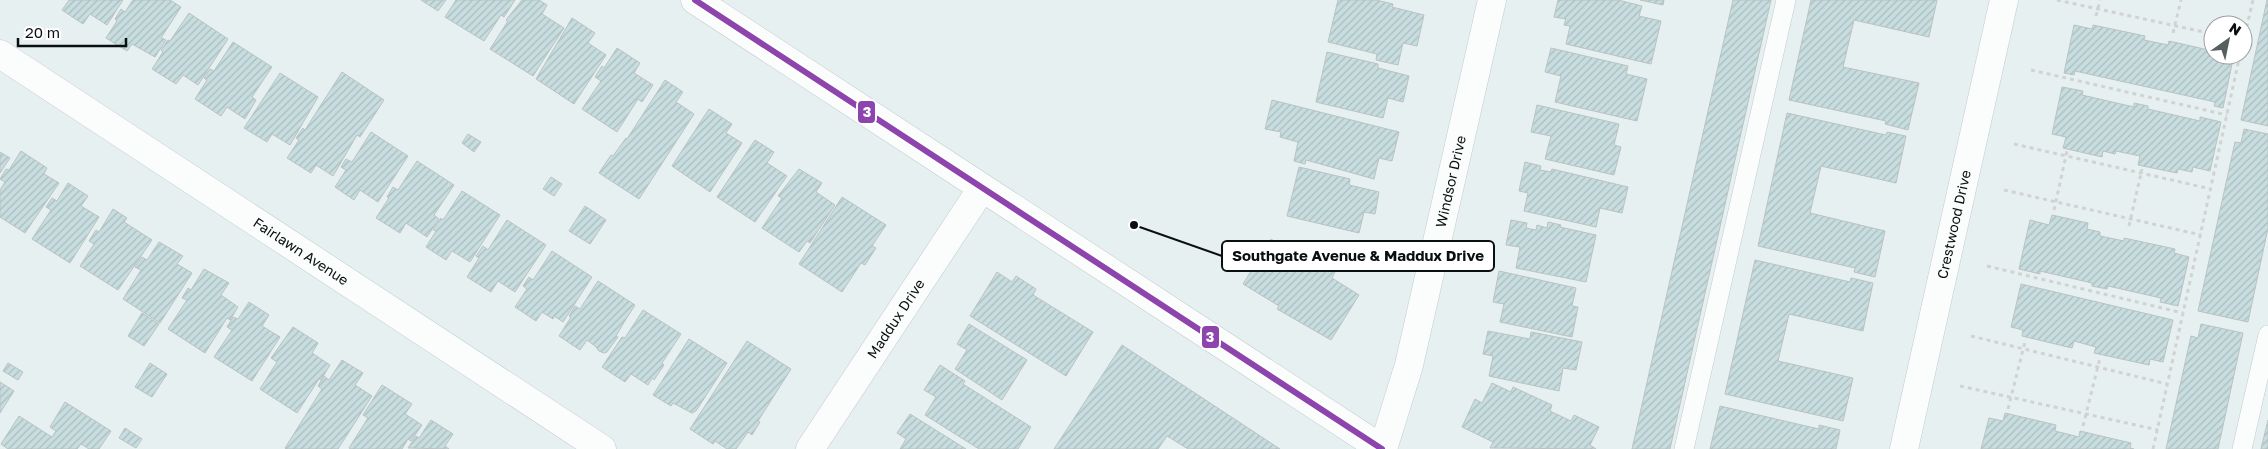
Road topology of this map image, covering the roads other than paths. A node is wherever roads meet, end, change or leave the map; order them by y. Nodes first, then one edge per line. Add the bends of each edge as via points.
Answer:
1 (695, 0) edge
2 (1492, 0) edge
3 (1786, 0) edge
4 (2004, 0) edge
5 (0, 54) edge
6 (982, 188) junction
7 (2268, 335) edge
8 (602, 449) edge
9 (810, 449) edge
10 (1383, 449) edge
11 (1684, 449) edge
12 (1904, 449) edge
13 (2242, 449) edge

1 - 6 street
2 - 10 street, Windsor Drive via 1409,365
3 - 11 lane
4 - 12 street, Crestwood Drive
5 - 8 street, Fairlawn Avenue
6 - 9 street, Maddux Drive
6 - 10 street
7 - 13 lane

